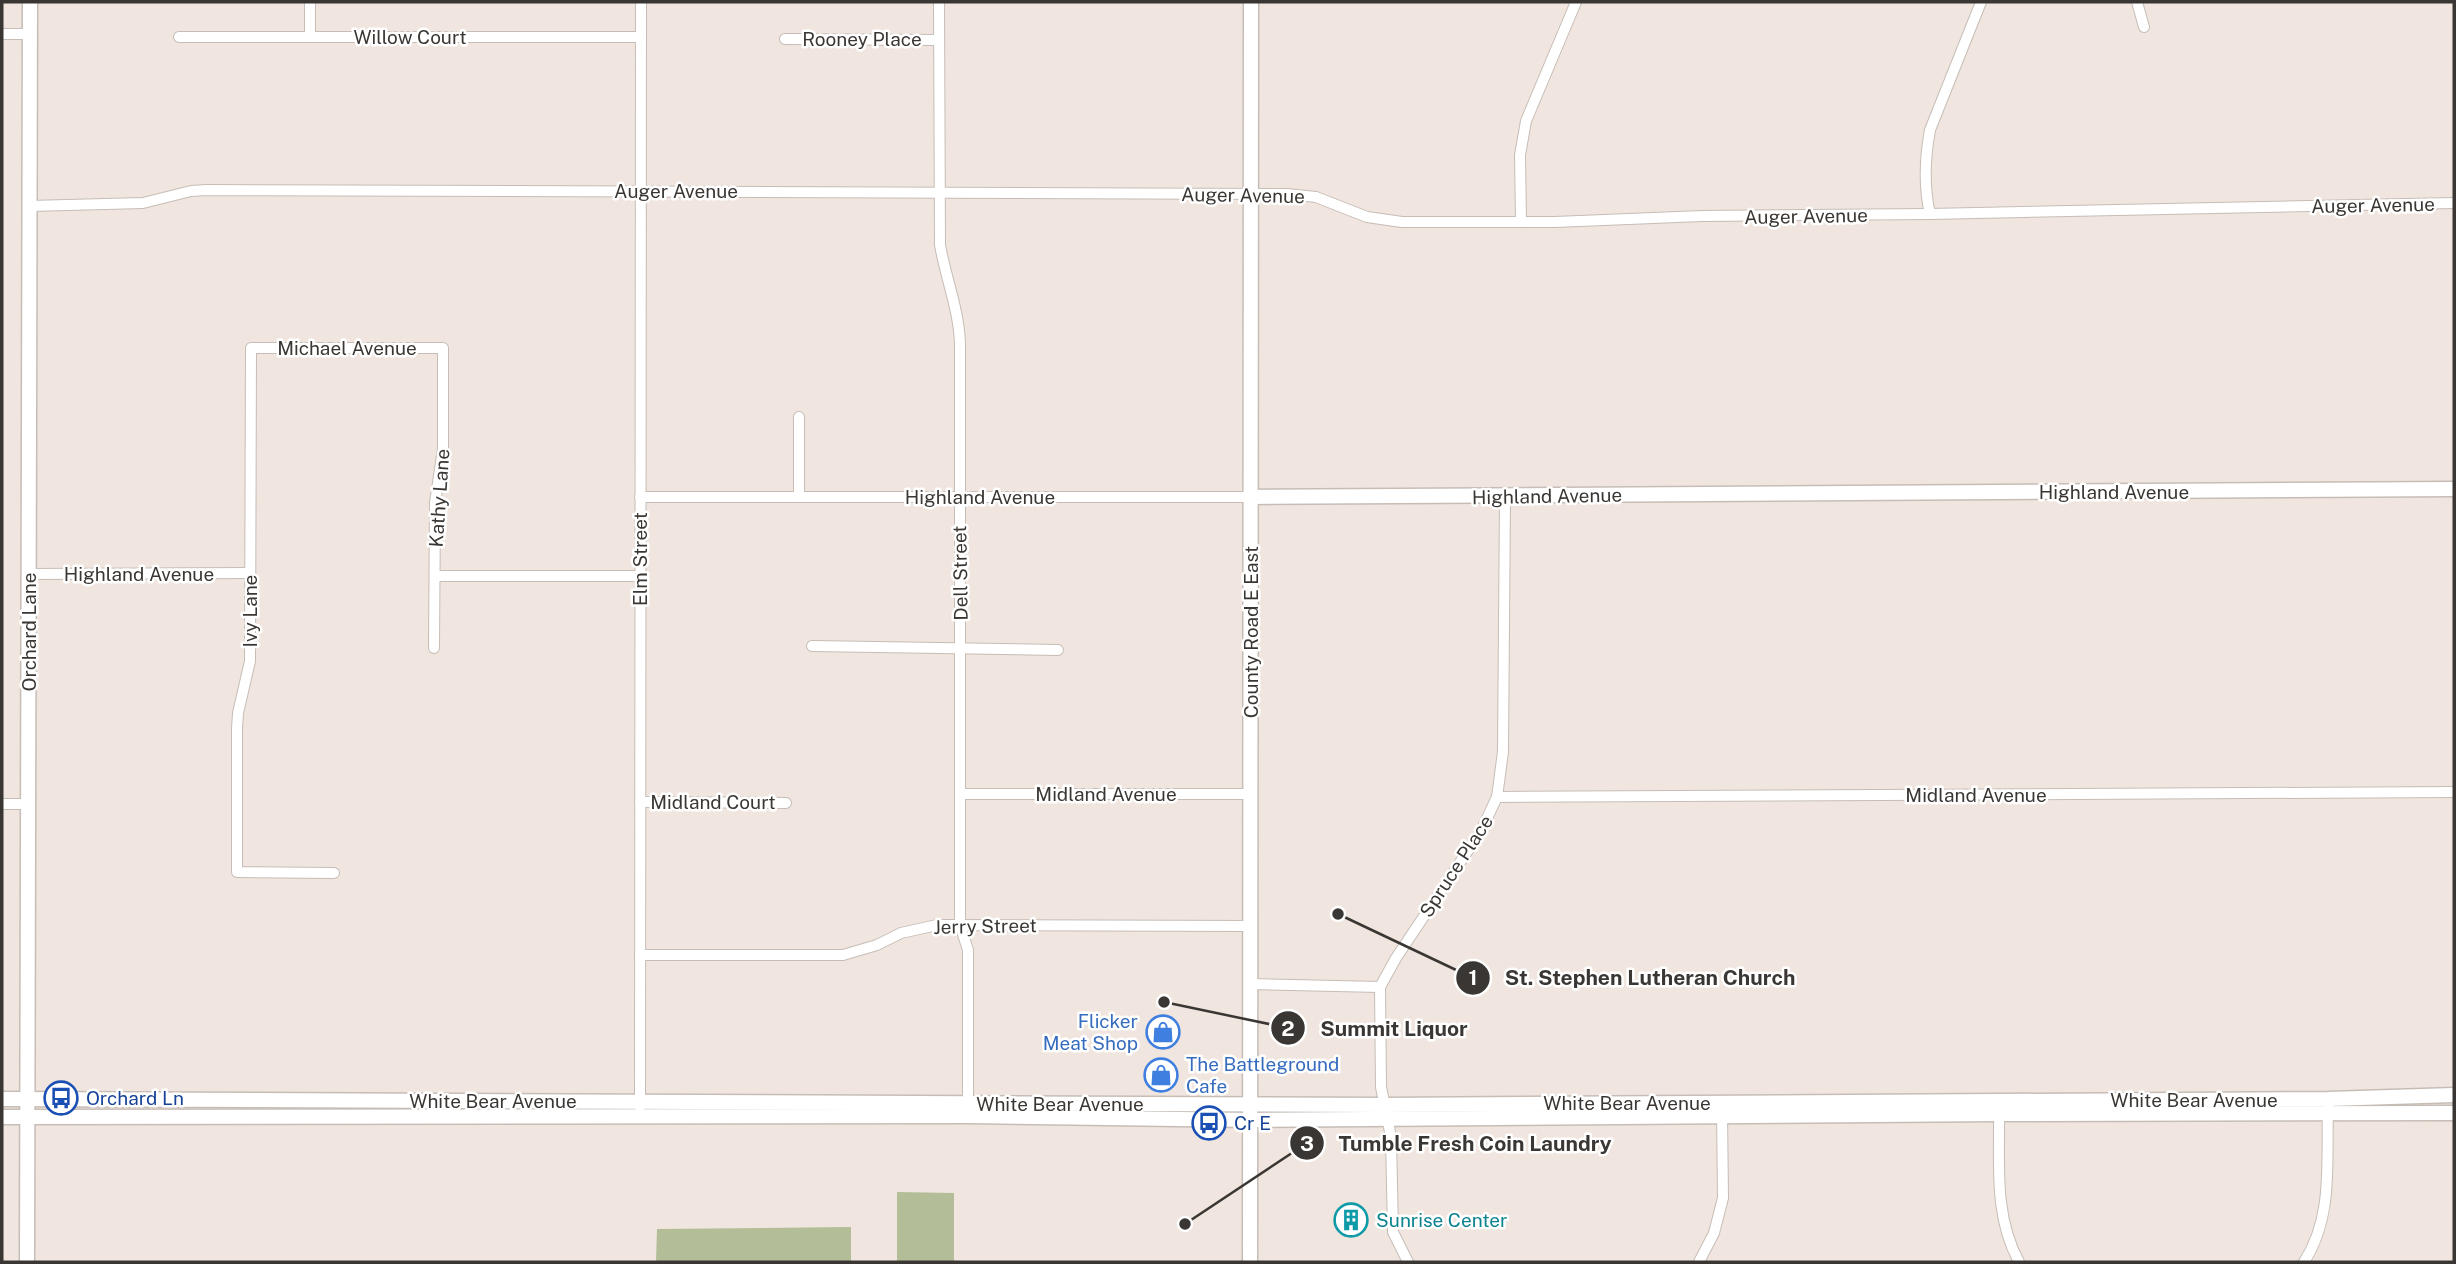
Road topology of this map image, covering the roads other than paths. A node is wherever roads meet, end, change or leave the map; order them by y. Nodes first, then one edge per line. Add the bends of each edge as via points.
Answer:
1 (30, 2) edge
2 (310, 2) edge
3 (641, 2) edge
4 (939, 2) edge
5 (1251, 2) edge
6 (1576, 2) edge
7 (1981, 2) edge
8 (2137, 2) edge
9 (2144, 27) dead end
10 (2, 34) edge
11 (30, 34) junction
12 (179, 37) dead end
13 (310, 37) junction
14 (640, 37) junction
15 (785, 39) dead end
16 (939, 40) junction
17 (640, 191) junction
18 (940, 191) junction
19 (1251, 194) junction
20 (2454, 203) edge
21 (29, 206) junction
22 (1930, 214) junction
23 (1521, 222) junction
24 (251, 348) joint
25 (443, 348) joint
26 (799, 417) dead end
27 (2454, 489) edge
28 (640, 497) junction
29 (799, 497) junction
30 (959, 497) junction
31 (1505, 497) junction
32 (1251, 498) junction
33 (250, 573) junction
34 (29, 574) junction
35 (435, 576) junction
36 (640, 576) junction
37 (812, 646) dead end
38 (434, 648) dead end
39 (960, 648) junction
40 (1058, 650) dead end
41 (2454, 792) edge
42 (960, 794) junction
43 (1251, 794) junction
44 (1497, 797) junction
45 (640, 802) junction
46 (786, 803) dead end
47 (2, 804) edge
48 (28, 804) junction
49 (334, 873) dead end
50 (960, 925) junction
51 (1251, 926) junction
52 (639, 955) junction
53 (1251, 984) junction
54 (1380, 987) junction
55 (2454, 1096) edge
56 (2, 1099) edge
57 (29, 1099) junction
58 (968, 1104) junction
59 (1251, 1104) junction
60 (2328, 1106) junction
61 (1999, 1107) junction
62 (640, 1109) junction
63 (1722, 1109) junction
64 (1385, 1112) junction
65 (2454, 1113) edge
66 (2, 1117) edge
67 (28, 1117) junction
68 (1250, 1121) junction
69 (27, 1262) edge
70 (1250, 1262) edge
71 (1408, 1262) edge
72 (1699, 1262) edge
73 (2019, 1262) edge
74 (2304, 1262) edge

1 - 11 main road, Orchard Lane
2 - 13 street
3 - 14 street, Elm Street
4 - 16 street, Dell Street
5 - 19 main road, County Road E East
6 - 23 street via 1521,140
7 - 22 street via 1930,130
8 - 9 street
10 - 11 street
11 - 21 main road, Orchard Lane
12 - 13 street, Willow Court
13 - 14 street, Willow Court
14 - 17 street, Elm Street
15 - 16 street, Rooney Place
16 - 18 street, Dell Street
17 - 18 street, Auger Avenue
17 - 21 street, Auger Avenue via 207,190 143,203
17 - 28 street, Elm Street
18 - 19 street, Auger Avenue
18 - 30 street, Dell Street via 940,245 959,326
19 - 23 street, Auger Avenue via 1316,197 1367,217 1402,222
19 - 32 main road, County Road E East
20 - 22 street, Auger Avenue
21 - 34 main road, Orchard Lane
22 - 23 street, Auger Avenue
24 - 25 street, Michael Avenue
24 - 33 street, Ivy Lane
25 - 35 street, Kathy Lane via 443,449 435,503
26 - 29 street
27 - 31 main road, Highland Avenue
28 - 29 street, Highland Avenue
28 - 36 street, Elm Street
29 - 30 street, Highland Avenue
30 - 32 street, Highland Avenue
30 - 39 street, Dell Street
31 - 32 main road, Highland Avenue
31 - 44 street, Spruce Place via 1503,752
32 - 43 main road, County Road E East
33 - 34 street, Highland Avenue
33 - 49 street, Ivy Lane via 250,660 237,729 236,872
34 - 48 main road, Orchard Lane
35 - 36 street
35 - 38 street, Kathy Lane
36 - 45 street, Elm Street
37 - 39 street
39 - 40 street
39 - 42 street, Dell Street
41 - 44 street, Midland Avenue
42 - 43 street, Midland Avenue
42 - 50 street, Dell Street
43 - 51 main road, County Road E East
44 - 54 street, Spruce Place via 1481,831
45 - 46 street, Midland Court
45 - 52 street, Elm Street
47 - 48 street
48 - 57 main road, Orchard Lane
50 - 51 street, Jerry Street
50 - 52 street, Jerry Street via 918,928 843,955
50 - 58 street, Dell Street via 968,950
51 - 53 main road, County Road E East
52 - 62 street, Elm Street
53 - 54 street
53 - 59 main road, County Road E East
54 - 64 street
55 - 60 main road, White Bear Avenue
56 - 57 main road, White Bear Avenue
57 - 62 main road, White Bear Avenue
57 - 67 main road, Orchard Lane
58 - 59 main road, White Bear Avenue
58 - 62 main road, White Bear Avenue
59 - 64 main road, White Bear Avenue
59 - 68 main road, County Road E East
60 - 61 main road, White Bear Avenue
60 - 65 main road, White Bear Avenue
60 - 74 street via 2326,1198 2316,1240
61 - 63 main road, White Bear Avenue
61 - 73 street via 2001,1215
62 - 67 main road, White Bear Avenue
62 - 68 main road, White Bear Avenue
63 - 64 main road, White Bear Avenue
63 - 72 street via 1723,1198 1717,1224
64 - 68 main road, White Bear Avenue
64 - 71 street via 1391,1137 1393,1232
66 - 67 main road, White Bear Avenue
67 - 69 main road, Orchard Lane
68 - 70 main road, County Road E East

